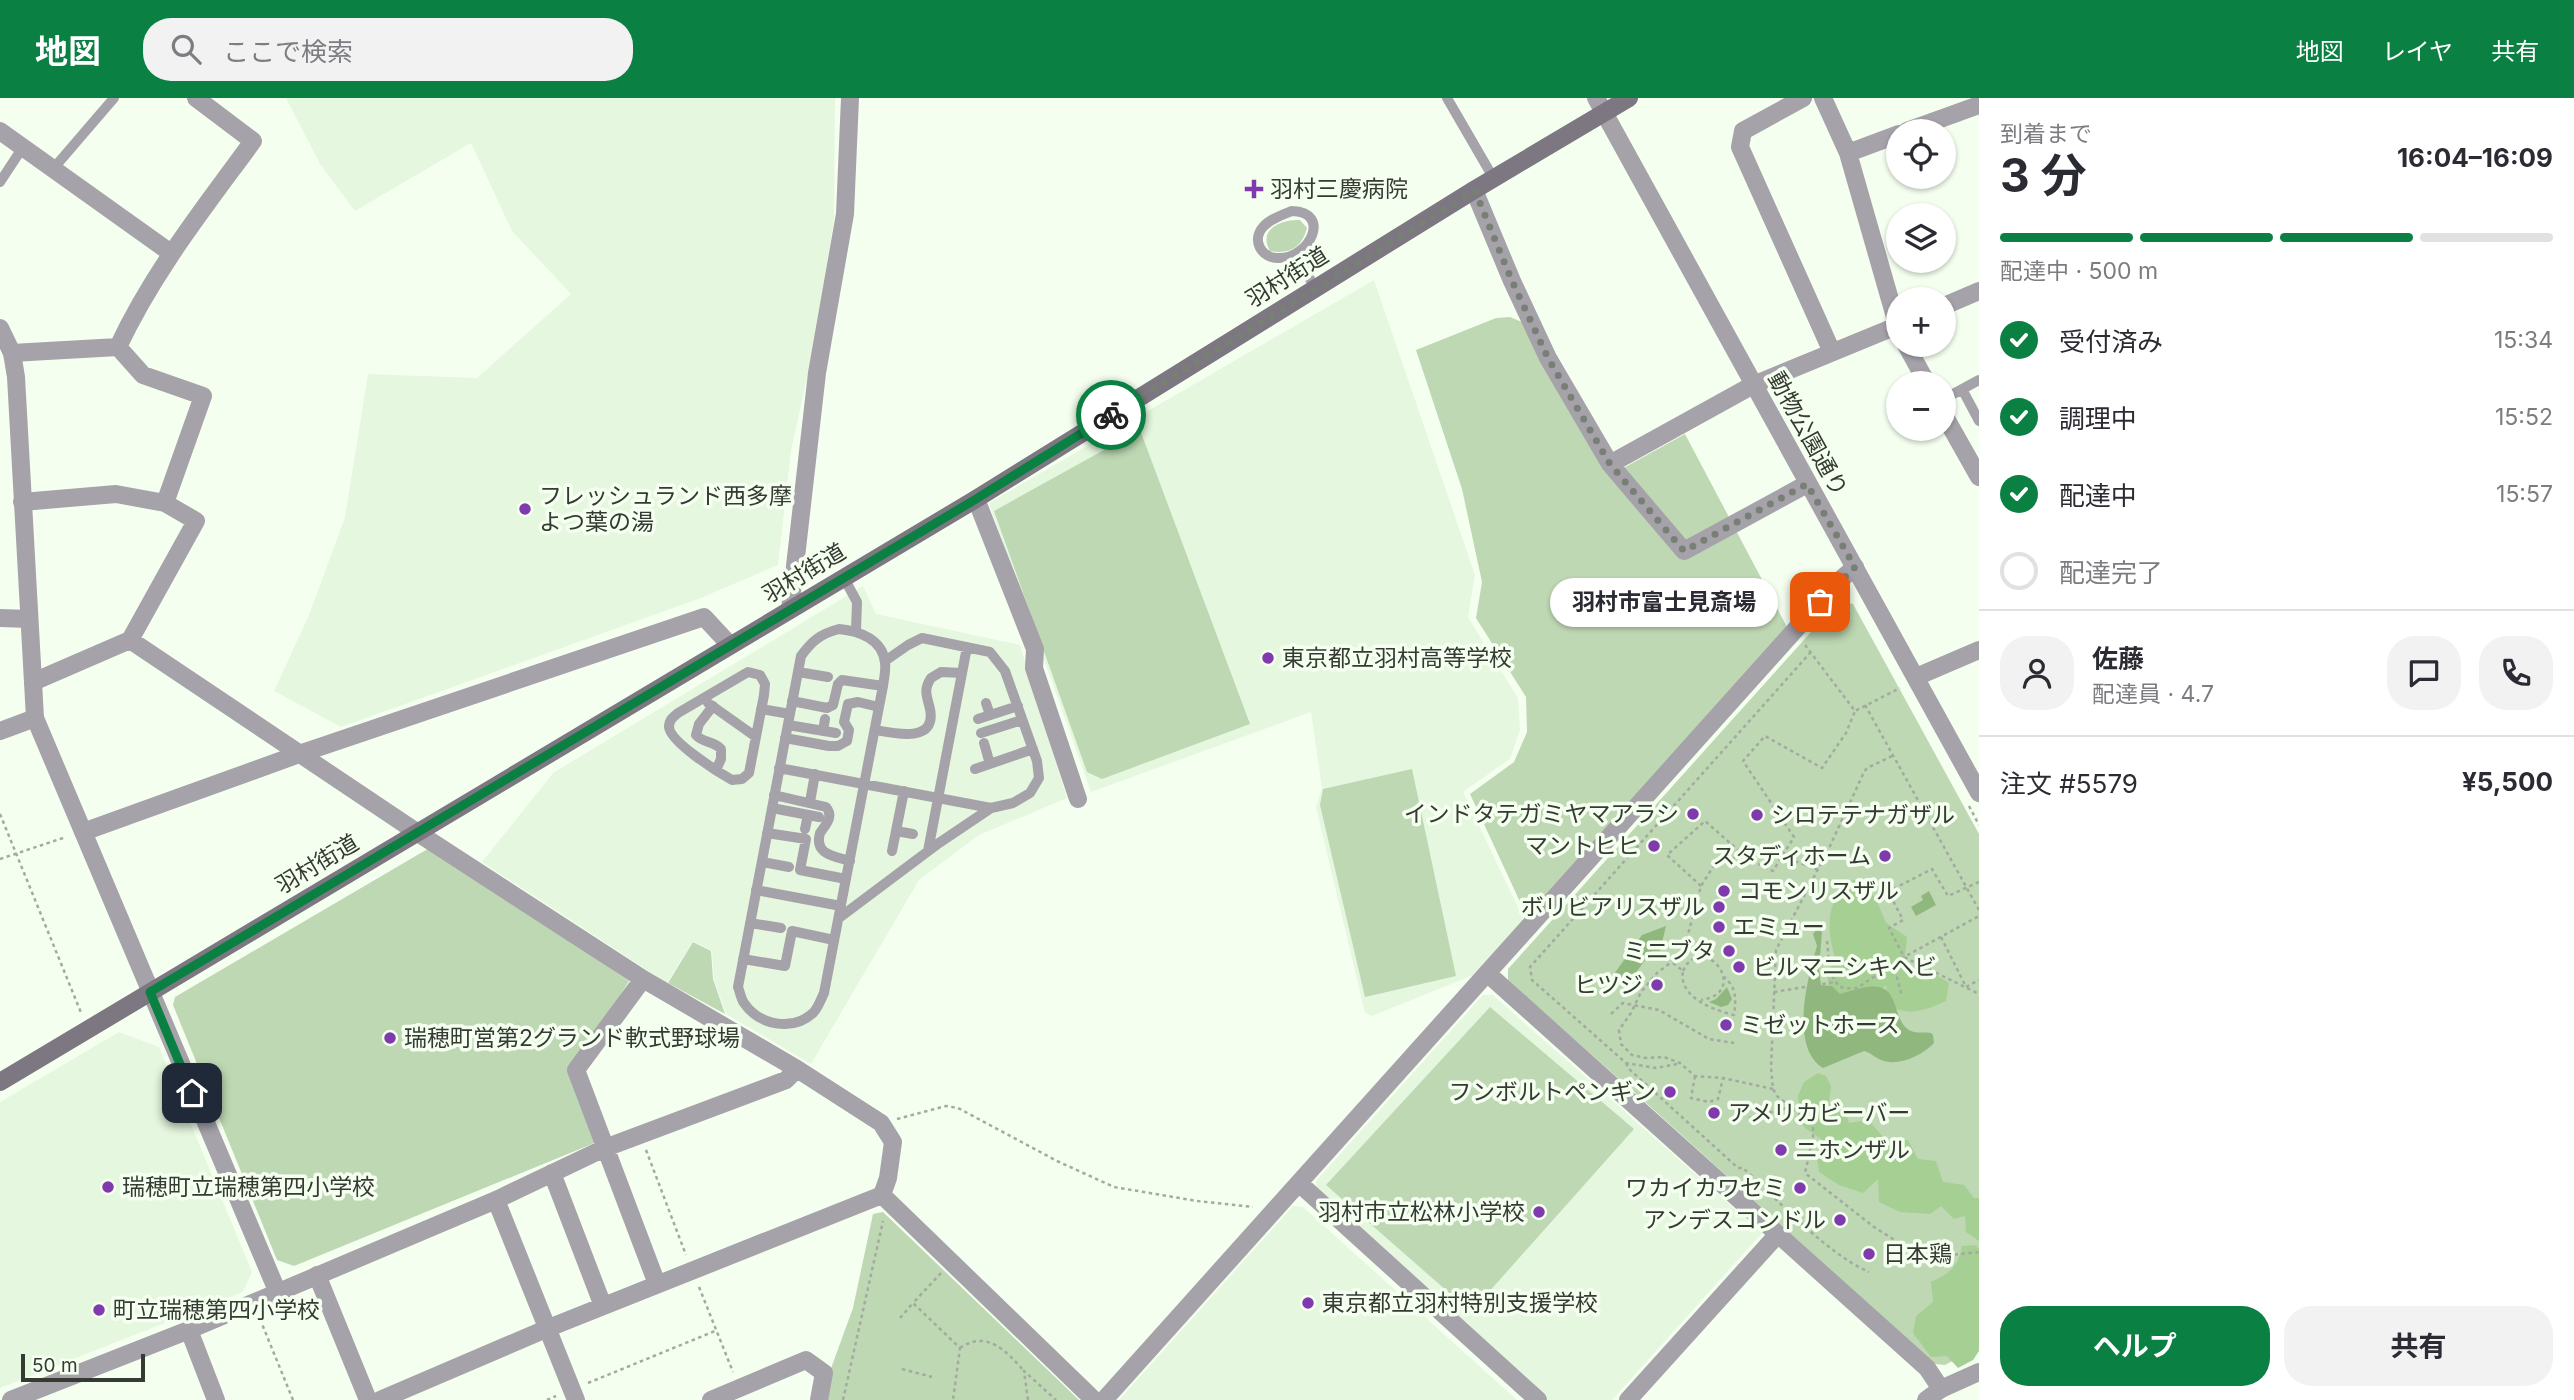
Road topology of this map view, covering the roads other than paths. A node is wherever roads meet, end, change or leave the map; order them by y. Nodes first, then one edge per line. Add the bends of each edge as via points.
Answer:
1 (114, 98) edge
2 (196, 98) edge
3 (850, 98) edge
4 (1447, 98) edge
5 (1629, 98) edge
6 (1803, 98) edge
7 (1823, 98) edge
8 (1600, 105) edge
9 (1979, 105) edge
10 (1940, 119) edge
11 (0, 131) edge
12 (1886, 139) edge
13 (23, 147) junction
14 (1848, 153) junction
15 (53, 169) junction
16 (1494, 178) junction
17 (0, 182) edge
18 (1475, 191) junction
19 (170, 253) junction
20 (1298, 254) junction
21 (1887, 287) edge
22 (1315, 289) junction
23 (1979, 291) edge
24 (1956, 301) edge
25 (0, 328) edge
26 (1886, 332) edge
27 (118, 347) junction
28 (1832, 352) junction
29 (12, 353) junction
30 (1979, 380) edge
31 (1752, 385) junction
32 (1962, 389) junction
33 (1956, 392) edge
34 (1979, 421) edge
35 (1956, 436) edge
36 (1610, 464) junction
37 (1979, 477) edge
38 (1807, 484) junction
39 (976, 499) junction
40 (22, 502) junction
41 (165, 503) junction
42 (1855, 567) junction
43 (844, 578) junction
44 (790, 610) junction
45 (0, 618) edge
46 (29, 619) junction
47 (856, 630) junction
48 (130, 640) junction
49 (729, 644) junction
50 (967, 647) junction
51 (1979, 650) edge
52 (886, 662) junction
53 (798, 672) junction
54 (962, 673) junction
55 (828, 677) dead end
56 (33, 682) junction
57 (1910, 682) junction
58 (883, 686) junction
59 (702, 698) junction
60 (792, 701) junction
61 (986, 703) dead end
62 (713, 706) junction
63 (1017, 706) junction
64 (879, 707) junction
65 (761, 709) junction
66 (990, 715) junction
67 (34, 718) junction
68 (789, 719) junction
69 (825, 719) dead end
70 (978, 719) dead end
71 (1022, 720) junction
72 (995, 729) junction
73 (875, 730) junction
74 (823, 731) junction
75 (0, 732) edge
76 (836, 733) dead end
77 (756, 737) junction
78 (785, 738) junction
79 (999, 741) dead end
80 (1033, 749) junction
81 (302, 753) junction
82 (990, 764) junction
83 (779, 768) junction
84 (975, 769) dead end
85 (716, 770) junction
86 (815, 774) junction
87 (865, 782) junction
88 (904, 791) junction
89 (774, 795) junction
90 (939, 798) junction
91 (1973, 798) edge
92 (1078, 799) dead end
93 (810, 802) junction
94 (772, 808) junction
95 (991, 808) junction
96 (808, 815) junction
97 (819, 817) dead end
98 (805, 829) dead end
99 (896, 831) junction
100 (83, 832) junction
101 (418, 832) junction
102 (767, 833) junction
103 (913, 834) dead end
104 (892, 851) dead end
105 (928, 851) junction
106 (850, 860) junction
107 (762, 862) junction
108 (789, 867) dead end
109 (846, 879) junction
110 (756, 890) junction
111 (841, 906) junction
112 (839, 918) junction
113 (750, 923) junction
114 (781, 928) dead end
115 (834, 940) junction
116 (743, 960) junction
117 (1487, 973) junction
118 (643, 979) junction
119 (150, 992) junction
120 (797, 1069) junction
121 (0, 1082) edge
122 (605, 1148) junction
123 (552, 1173) junction
124 (1300, 1184) junction
125 (885, 1198) junction
126 (496, 1200) junction
127 (1778, 1234) junction
128 (317, 1275) junction
129 (657, 1284) junction
130 (278, 1293) junction
131 (603, 1306) junction
132 (546, 1329) junction
133 (188, 1330) junction
134 (1979, 1372) edge
135 (1941, 1389) junction
136 (574, 1395) edge
137 (11, 1400) edge
138 (216, 1400) edge
139 (368, 1400) edge
140 (380, 1400) edge
141 (711, 1400) edge
142 (819, 1400) edge
143 (1094, 1400) edge
144 (1104, 1400) edge
145 (1538, 1400) edge
146 (1628, 1400) edge
147 (1926, 1400) edge

1 - 15 lane
2 - 19 street via 253,141
3 - 44 street via 845,215 817,373
4 - 16 lane
5 - 8 main road, 羽村街道
6 - 28 street via 1743,131 1740,147
7 - 14 street
8 - 16 main road, 羽村街道
8 - 31 street, 動物公園通り
9 - 10 street
11 - 13 street
12 - 14 street
13 - 15 street
13 - 17 lane
14 - 21 street
15 - 19 street
16 - 18 main road, 羽村街道
18 - 22 main road, 羽村街道
18 - 36 street via 1548,358
19 - 27 street via 136,307
20 - 20 lane via 1266,256 1258,243 1263,227 1292,211 1310,217 1313,232
20 - 22 lane
22 - 39 main road, 羽村街道
23 - 24 street
25 - 29 street
26 - 28 street
27 - 29 street
27 - 41 street via 143,375 203,396
28 - 31 street
29 - 40 street
30 - 32 lane
31 - 36 street
31 - 38 street, 動物公園通り
32 - 33 lane
32 - 34 lane
35 - 37 street
36 - 38 street via 1684,551
38 - 42 street, 動物公園通り
39 - 43 main road, 羽村街道
39 - 92 street via 1035,649 1034,668
40 - 41 street via 116,494
40 - 46 street
41 - 48 street via 196,521
42 - 57 street, 動物公園通り
42 - 117 street
43 - 44 main road, 羽村街道
43 - 47 lane via 857,601
44 - 49 main road, 羽村街道
45 - 46 street
46 - 56 street
47 - 52 lane via 871,638
47 - 53 lane via 822,633 801,656
48 - 56 street
48 - 81 street
49 - 81 street via 704,617
49 - 101 main road, 羽村街道
50 - 52 lane via 922,638
50 - 54 lane
50 - 63 lane via 990,652 1005,671
51 - 57 street
52 - 58 lane
53 - 55 lane
53 - 60 lane
54 - 73 lane via 931,678 925,692 930,711 925,730 907,735
54 - 90 lane
56 - 67 street
57 - 91 street, 動物公園通り
58 - 60 lane via 842,680 833,705 827,708
58 - 64 lane
59 - 62 lane
59 - 65 lane via 748,672 760,675 765,684
59 - 85 lane via 678,713 669,729 676,741
60 - 68 lane
61 - 66 lane
62 - 77 lane
62 - 85 lane via 696,735 721,749
63 - 66 lane
63 - 71 lane
64 - 73 lane
64 - 78 lane via 848,704 844,722 849,730 846,741 838,746
65 - 68 lane
65 - 77 lane
66 - 70 lane
67 - 75 street
67 - 100 street
68 - 74 lane
68 - 78 lane
69 - 74 lane
71 - 72 lane
71 - 80 lane
72 - 79 lane
72 - 82 lane via 982,738
73 - 87 lane
74 - 76 lane
77 - 85 lane via 749,772 743,779 732,780
78 - 83 lane
80 - 82 lane
80 - 95 lane via 1039,778 1030,793
81 - 100 street
81 - 101 street
82 - 84 lane
83 - 86 lane
83 - 89 lane
86 - 87 lane
86 - 93 lane
87 - 88 lane
87 - 106 lane
88 - 90 lane
88 - 99 lane
89 - 93 lane
89 - 94 lane
90 - 95 lane
90 - 105 lane
93 - 106 lane via 830,811 818,840 822,852
94 - 96 lane
94 - 102 lane
95 - 105 lane
96 - 97 lane
96 - 98 lane
99 - 103 lane
99 - 104 lane
100 - 119 street
101 - 118 street
101 - 119 main road, 羽村街道
102 - 107 lane
102 - 109 lane via 806,839 800,870
105 - 112 lane
106 - 109 lane
107 - 108 lane
107 - 110 lane
109 - 111 lane
110 - 111 lane
110 - 113 lane
111 - 112 lane
112 - 115 lane
113 - 114 lane
113 - 116 lane
115 - 116 lane via 792,931 785,966
115 - 116 lane via 824,993 814,1012 800,1021 780,1025 765,1021 743,1002 738,987
117 - 124 street
117 - 127 street
118 - 120 street
118 - 122 street via 576,1070
119 - 121 main road, 羽村街道
119 - 130 street
120 - 122 street via 786,1080
120 - 125 street via 881,1123 893,1142
122 - 123 street
122 - 129 street
123 - 126 street
123 - 131 street
124 - 144 street
124 - 145 street
125 - 129 street
125 - 143 street
126 - 128 street
126 - 132 street
127 - 135 street via 1927,1368
127 - 146 street
128 - 130 street
128 - 139 street
129 - 131 street
130 - 133 street
131 - 132 street
132 - 136 street
132 - 140 street
133 - 137 street
133 - 138 street
134 - 135 street
135 - 147 street
141 - 142 street via 806,1360 824,1373

